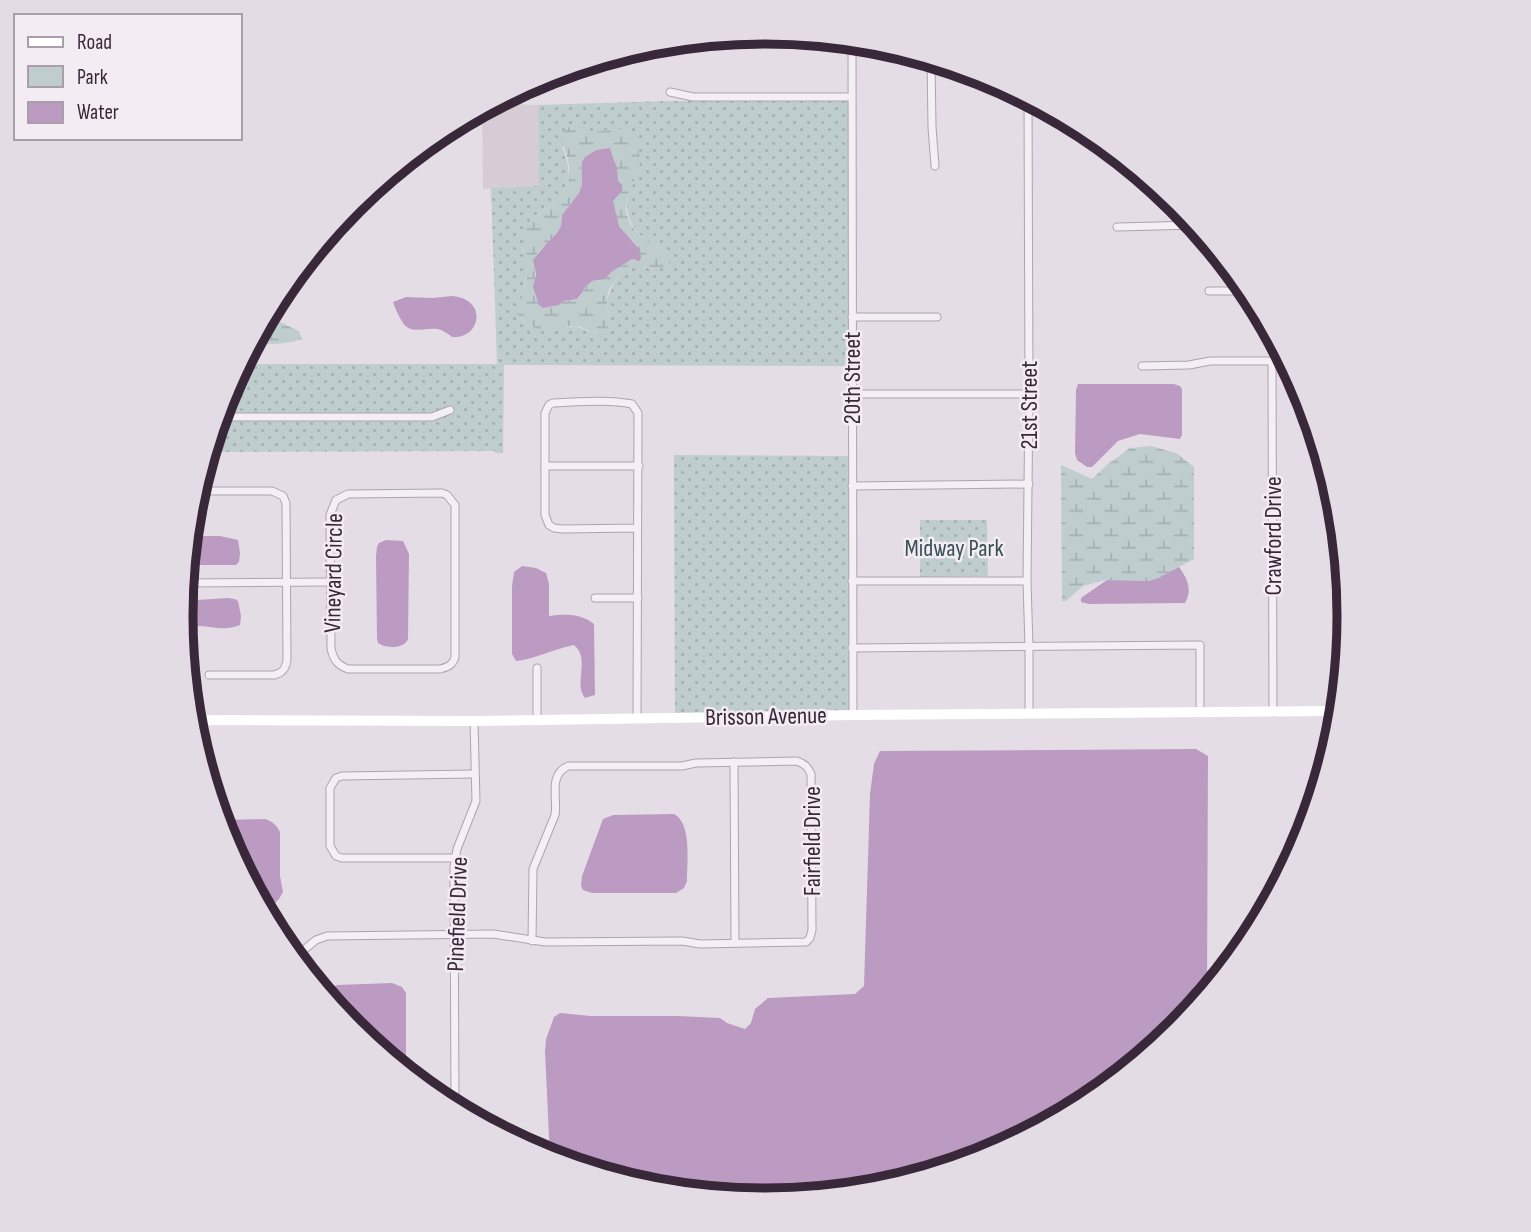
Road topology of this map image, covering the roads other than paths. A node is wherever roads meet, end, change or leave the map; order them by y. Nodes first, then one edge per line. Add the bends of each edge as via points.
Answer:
1 (852, 51) edge
2 (931, 68) edge
3 (670, 92) dead end
4 (852, 97) junction
5 (1028, 108) edge
6 (935, 166) dead end
7 (1183, 225) edge
8 (1117, 227) dead end
9 (1209, 291) dead end
10 (1236, 291) edge
11 (852, 317) junction
12 (937, 317) dead end
13 (1272, 361) junction
14 (1278, 361) edge
15 (1142, 366) dead end
16 (852, 394) junction
17 (1030, 394) junction
18 (450, 410) dead end
19 (230, 417) edge
20 (545, 466) junction
21 (639, 466) junction
22 (1029, 484) junction
23 (852, 486) junction
24 (208, 491) dead end
25 (637, 528) junction
26 (1027, 580) junction
27 (852, 581) junction
28 (331, 582) junction
29 (194, 583) edge
30 (287, 583) junction
31 (595, 598) dead end
32 (638, 598) junction
33 (1029, 647) junction
34 (852, 648) junction
35 (537, 668) dead end
36 (209, 675) dead end
37 (1330, 711) edge
38 (1200, 712) junction
39 (1273, 712) junction
40 (1029, 714) junction
41 (853, 715) junction
42 (637, 718) junction
43 (203, 720) edge
44 (537, 720) junction
45 (474, 721) junction
46 (734, 762) junction
47 (474, 774) junction
48 (454, 858) junction
49 (454, 934) junction
50 (533, 941) junction
51 (735, 943) junction
52 (302, 951) edge
53 (455, 1096) edge

1 - 4 street, 20th Street
2 - 6 street
3 - 4 street via 693,97
4 - 11 street, 20th Street
5 - 17 street, 21st Street
7 - 8 street
9 - 10 street
11 - 12 street
11 - 16 street, 20th Street
13 - 14 street
13 - 15 street
13 - 39 street, Crawford Drive
16 - 17 street
16 - 23 street, 20th Street
17 - 22 street, 21st Street
18 - 19 street via 432,417
20 - 21 street
20 - 21 street via 549,405 578,402 632,404 638,413
20 - 25 street via 549,525
21 - 25 street
22 - 23 street
22 - 26 street, 21st Street
23 - 27 street, 20th Street
24 - 30 street via 272,491 283,496
25 - 32 street
26 - 27 street
26 - 33 street, 21st Street
27 - 34 street, 20th Street
28 - 28 street, Vineyard Circle via 330,515 341,496 447,495 455,505 453,663 440,669 341,666 332,657
28 - 30 street
29 - 30 street
30 - 36 street via 286,667 274,675
31 - 32 street
32 - 42 street
33 - 34 street
33 - 38 street via 1200,645
33 - 40 street, 21st Street
34 - 41 street, 20th Street
35 - 44 street
37 - 39 street, Brisson Avenue
38 - 39 street, Brisson Avenue
38 - 40 street, Brisson Avenue
40 - 41 street, Brisson Avenue
41 - 42 street, Brisson Avenue
42 - 44 street, Brisson Avenue
43 - 45 street, Brisson Avenue
44 - 45 street, Brisson Avenue
45 - 47 street, Pinefield Drive
46 - 50 street, Fairfield Drive via 562,769 556,780 555,815 533,869
46 - 51 street
46 - 51 street, Fairfield Drive via 797,761 808,767 812,891 812,930 806,942
47 - 48 street, Pinefield Drive via 474,807
47 - 48 street via 341,776 330,788 330,846 336,856
48 - 49 street, Pinefield Drive
49 - 50 street, Fairfield Drive
49 - 52 street, Fairfield Drive via 327,936
49 - 53 street, Pinefield Drive
50 - 51 street, Fairfield Drive

